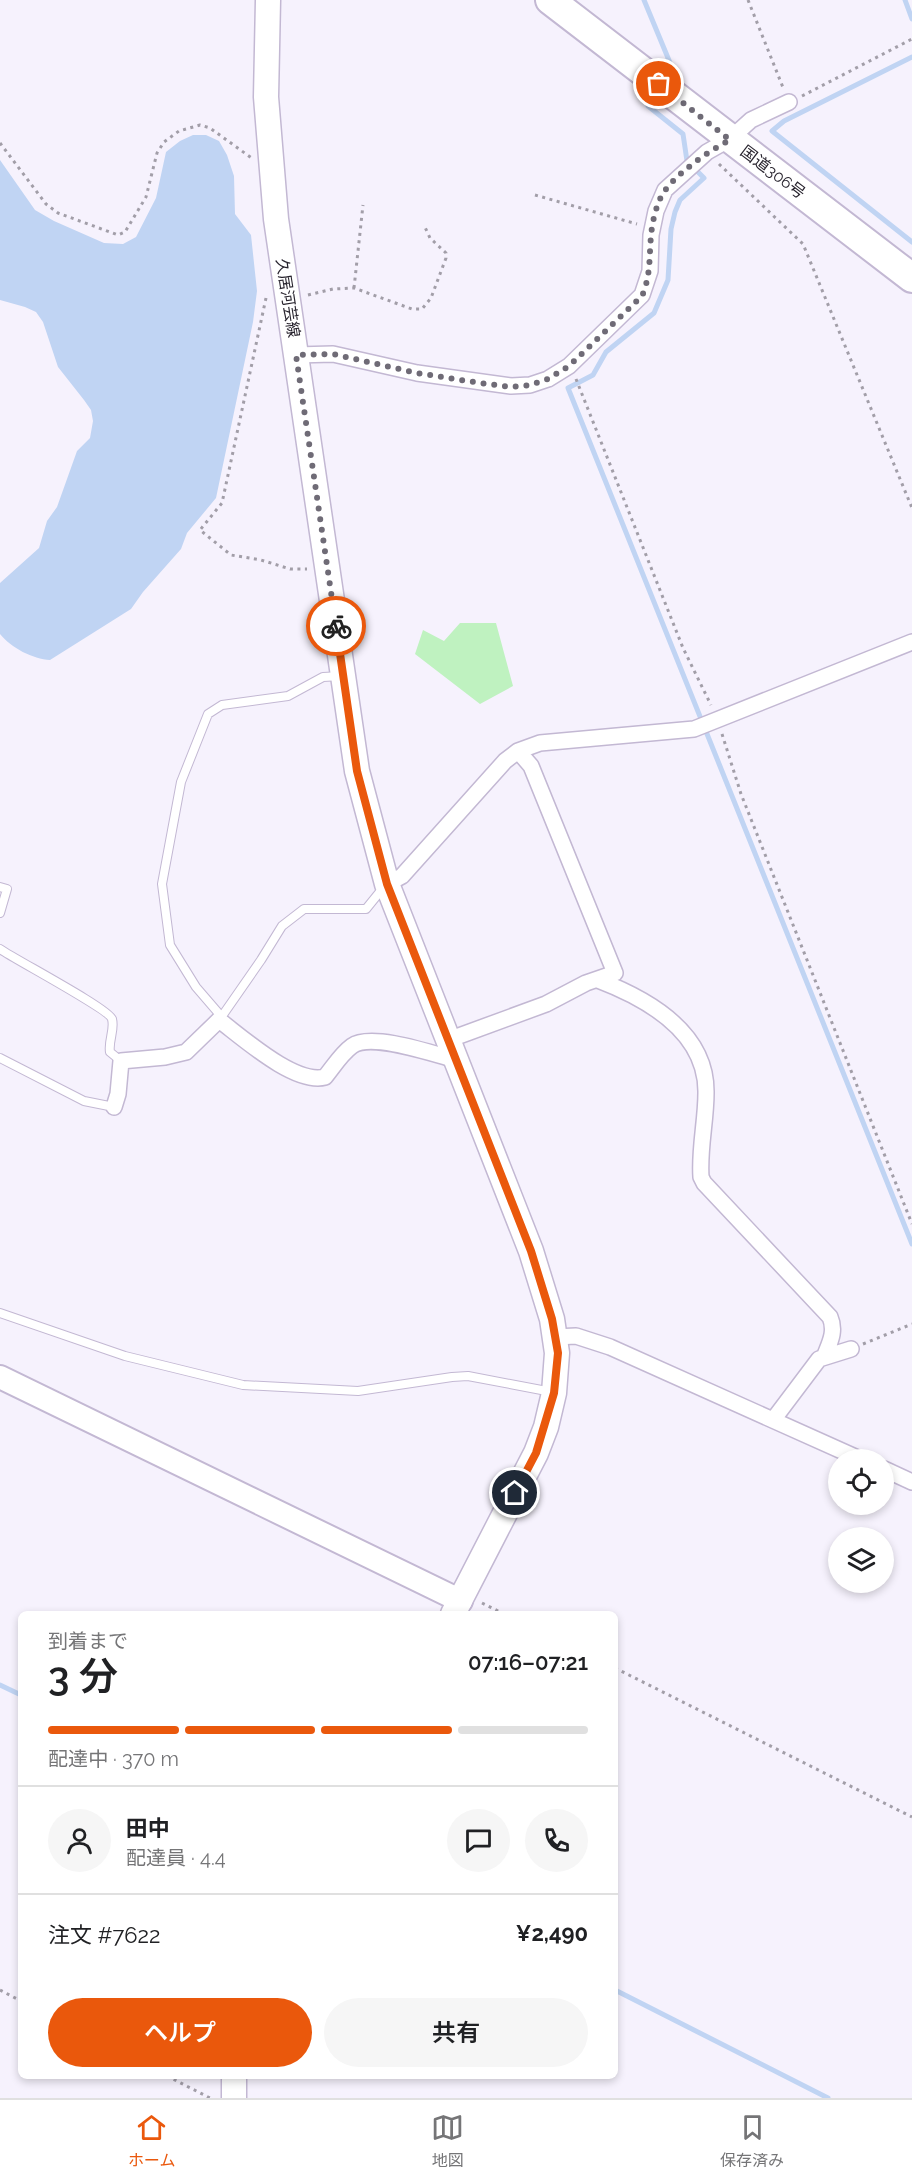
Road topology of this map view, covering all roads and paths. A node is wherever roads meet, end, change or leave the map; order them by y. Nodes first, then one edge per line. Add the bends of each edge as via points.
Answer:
1 (268, 0) edge
2 (550, 0) edge
3 (748, 0) edge
4 (912, 39) edge
5 (789, 102) junction
6 (0, 143) edge
7 (718, 146) junction
8 (271, 162) junction
9 (535, 195) dead end
10 (363, 205) dead end
11 (424, 225) dead end
12 (652, 228) junction
13 (912, 278) edge
14 (354, 288) junction
15 (277, 298) junction
16 (296, 355) junction
17 (574, 375) dead end
18 (912, 508) edge
19 (327, 567) junction
20 (912, 642) edge
21 (343, 676) junction
22 (709, 724) junction
23 (518, 751) junction
24 (387, 884) junction
25 (0, 887) edge
26 (0, 913) edge
27 (0, 950) edge
28 (598, 980) junction
29 (220, 1018) junction
30 (452, 1050) junction
31 (0, 1058) edge
32 (121, 1061) junction
33 (114, 1107) joint
34 (912, 1224) edge
35 (0, 1313) edge
36 (912, 1324) edge
37 (555, 1337) junction
38 (850, 1349) joint
39 (825, 1355) junction
40 (0, 1377) edge
41 (554, 1393) junction
42 (773, 1420) junction
43 (838, 1449) edge
44 (894, 1474) edge
45 (912, 1482) edge
46 (459, 1603) edge
47 (492, 1611) edge
48 (618, 1670) edge
49 (912, 1817) edge
50 (0, 1990) edge
51 (18, 1999) edge
52 (173, 2079) edge
53 (234, 2079) edge
54 (210, 2098) edge
55 (234, 2098) edge

1 - 8 main road, 久居河芸線 via 266,97
2 - 7 highway, 国道306号
3 - 5 path
4 - 5 path
5 - 7 street via 751,120
6 - 8 path via 52,209 118,235 125,232 146,197 157,153 179,131 200,125 210,128 249,158
7 - 12 street via 665,190
7 - 13 highway, 国道306号
7 - 18 path via 803,244
8 - 15 main road, 久居河芸線
9 - 12 path
10 - 14 path
11 - 14 path via 446,258 422,309
12 - 16 street via 649,280 638,302 569,366 548,379 511,387 417,373 333,354
14 - 15 path
15 - 16 main road, 久居河芸線
15 - 19 path via 222,503 200,530 231,555 290,569
16 - 19 main road, 久居河芸線
17 - 22 path via 704,695
19 - 21 main road, 久居河芸線
20 - 22 street
21 - 24 main road, 久居河芸線 via 357,771
21 - 29 lane via 323,677 282,697 222,705 208,714 181,782 162,884 170,940 183,967
22 - 23 street via 540,743
22 - 34 path via 741,794
23 - 24 street via 402,876
23 - 28 street via 531,766 615,973
24 - 29 lane via 366,909 304,909 282,926
24 - 30 main road, 久居河芸線
25 - 26 lane via 7,889
27 - 32 lane via 104,1009 112,1021 110,1052
28 - 30 street
28 - 39 street via 627,991 687,1035 706,1084 701,1177 704,1184 830,1317 832,1338
29 - 30 street via 268,1058 310,1078 325,1077 354,1044 363,1042
29 - 32 street via 186,1052
30 - 37 main road, 久居河芸線 via 531,1251
31 - 33 lane via 84,1101
32 - 33 street
35 - 41 lane via 125,1356 243,1385 358,1391 468,1376
36 - 38 path
37 - 41 main road, 久居河芸線 via 558,1353
37 - 42 street via 576,1336 610,1347
38 - 39 street
39 - 42 street
40 - 46 street
41 - 46 main road, 久居河芸線 via 536,1453
42 - 43 street
44 - 45 street
46 - 47 path
48 - 49 path
50 - 51 path
52 - 54 path
53 - 55 main road

